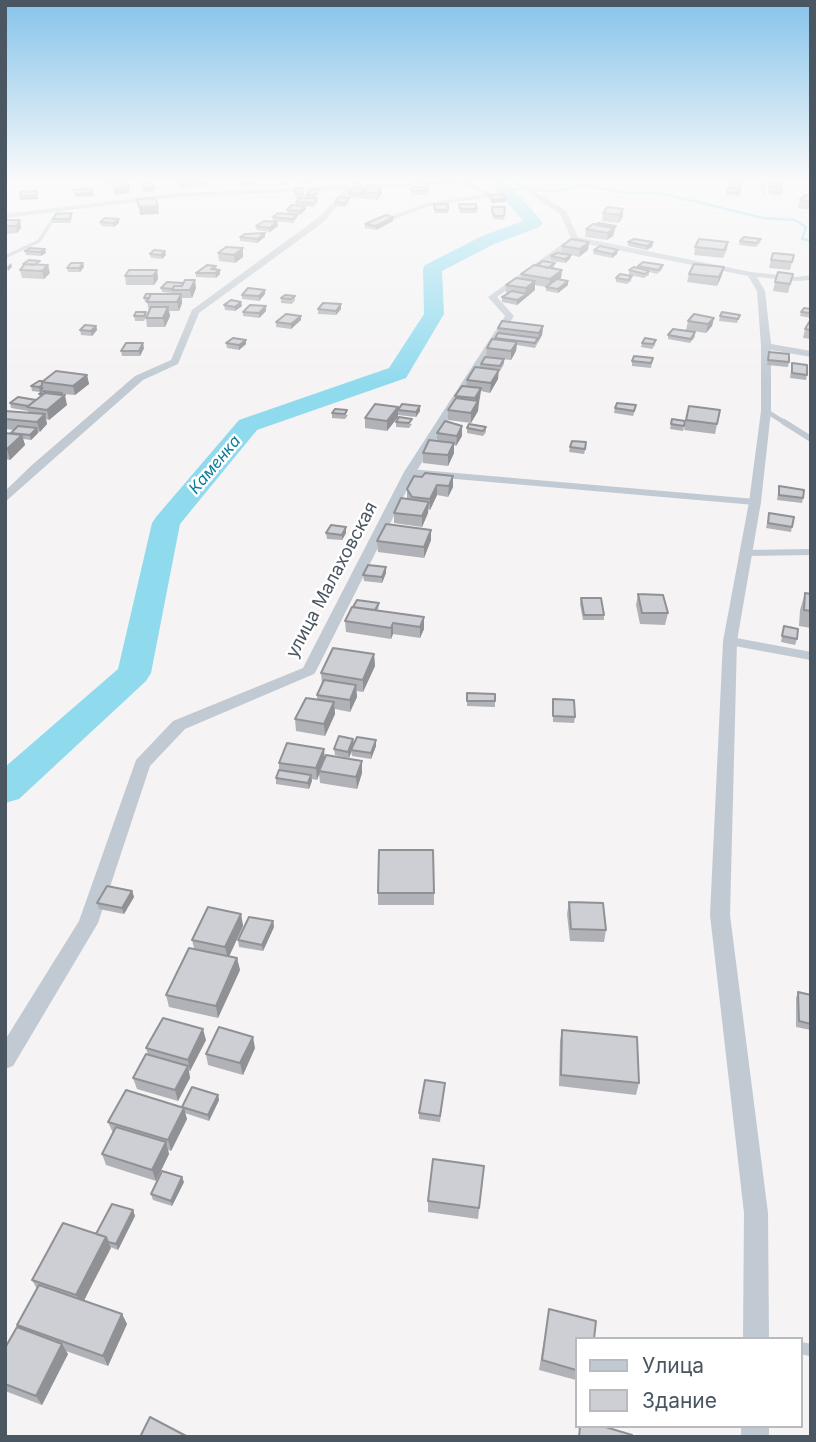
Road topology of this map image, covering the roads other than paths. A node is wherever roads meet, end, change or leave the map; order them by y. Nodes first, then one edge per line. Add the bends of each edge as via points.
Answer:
1 (21, 249) edge
2 (281, 249) edge
3 (560, 249) edge
4 (627, 249) edge
5 (5, 257) edge
6 (751, 274) junction
7 (811, 277) edge
8 (766, 346) junction
9 (811, 354) edge
10 (766, 411) junction
11 (811, 439) edge
12 (410, 472) junction
13 (5, 498) edge
14 (755, 502) junction
15 (811, 552) edge
16 (746, 553) junction
17 (730, 641) junction
18 (811, 656) edge
19 (5, 1059) edge
20 (756, 1337) edge

1 - 5 lane
2 - 13 street via 195,312 175,362 139,378
3 - 12 street, улица Малаховская via 492,297 510,316
4 - 6 street
6 - 7 street
6 - 8 street via 761,291
8 - 9 street
8 - 10 street
10 - 11 lane
10 - 14 street
12 - 14 lane
12 - 19 street, улица Малаховская via 309,671 179,725 142,764 88,923
14 - 16 street
15 - 16 lane
16 - 17 street
17 - 18 lane
17 - 20 street via 720,915 756,1213

